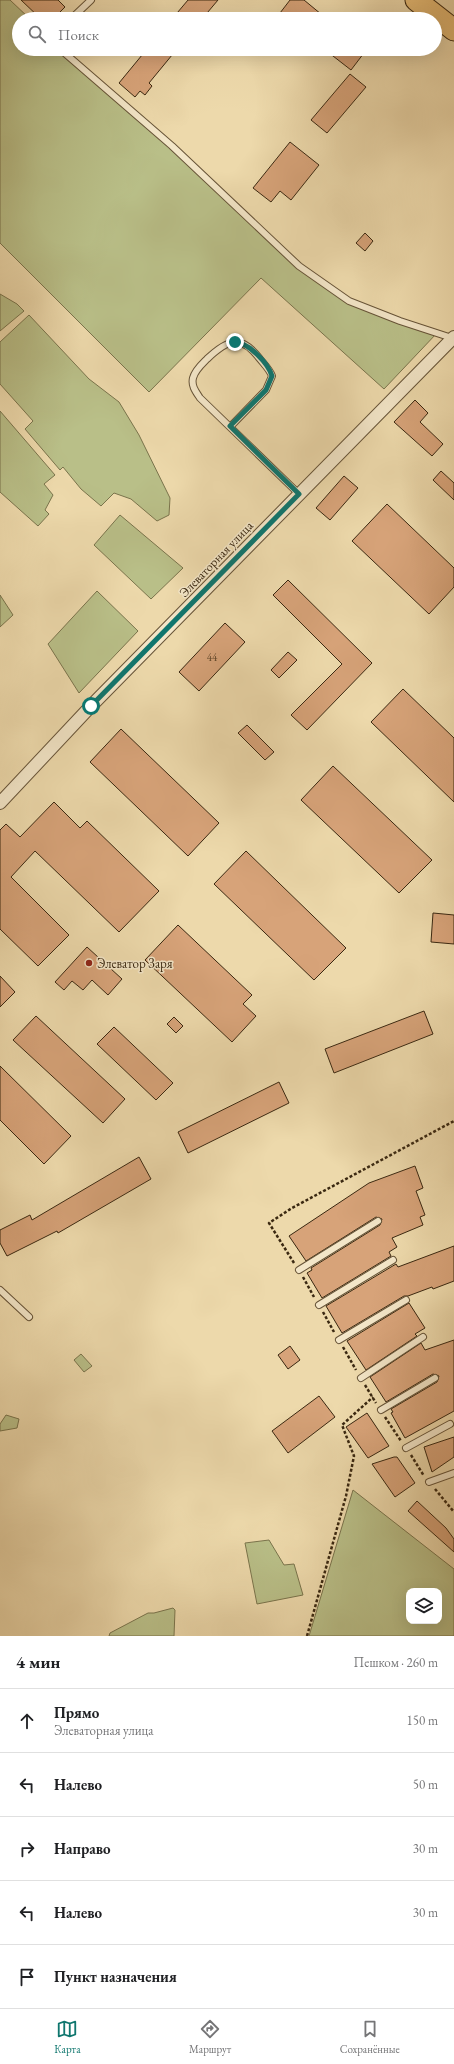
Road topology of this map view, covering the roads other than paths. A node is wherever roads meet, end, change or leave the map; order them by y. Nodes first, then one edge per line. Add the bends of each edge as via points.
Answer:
1 (91, 0) edge
2 (416, 0) edge
3 (78, 12) edge
4 (431, 12) edge
5 (442, 21) edge
6 (454, 30) edge
7 (68, 56) edge
8 (453, 338) edge
9 (230, 426) junction
10 (299, 494) junction
11 (0, 802) edge
12 (378, 1221) dead end
13 (393, 1260) dead end
14 (299, 1270) road end
15 (0, 1290) edge
16 (406, 1300) dead end
17 (318, 1304) road end
18 (29, 1317) dead end
19 (423, 1337) dead end
20 (339, 1340) road end
21 (361, 1378) road end
22 (435, 1378) dead end
23 (381, 1410) road end
24 (450, 1424) dead end
25 (406, 1448) road end
26 (454, 1473) edge
27 (429, 1482) road end

1 - 3 lane
2 - 4 highway
5 - 6 highway
7 - 8 lane via 172,146 300,266 349,301
8 - 10 street, Элеваторная улица
9 - 9 lane via 200,398 193,379 200,365 220,347 235,342 245,344 252,350 272,376 266,390
9 - 10 lane
10 - 11 street, Элеваторная улица
12 - 14 lane
13 - 17 lane
15 - 18 lane
16 - 20 lane
19 - 21 lane
22 - 23 lane
24 - 25 lane
26 - 27 lane

